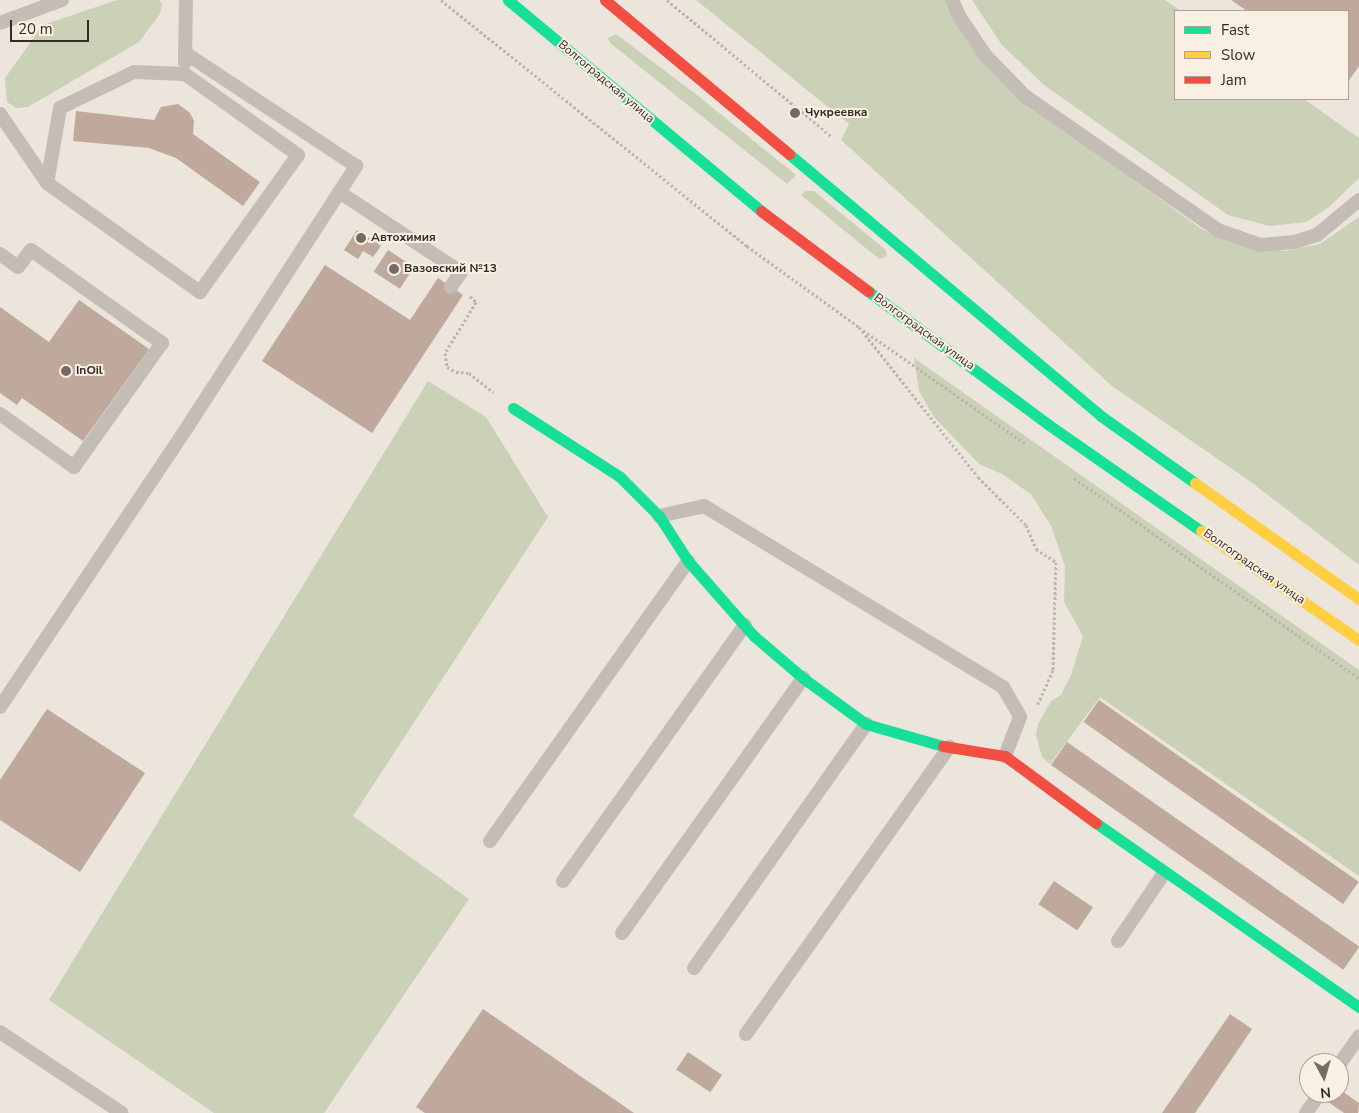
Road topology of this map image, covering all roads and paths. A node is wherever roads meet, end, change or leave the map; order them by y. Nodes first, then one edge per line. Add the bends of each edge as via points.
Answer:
1 (62, 0) edge
2 (186, 0) edge
3 (441, 0) edge
4 (508, 0) edge
5 (605, 0) edge
6 (667, 0) edge
7 (952, 0) edge
8 (0, 23) edge
9 (185, 53) junction
10 (185, 74) junction
11 (0, 114) edge
12 (832, 137) dead end
13 (47, 183) junction
14 (339, 192) junction
15 (1359, 200) edge
16 (0, 254) edge
17 (453, 284) joint
18 (859, 327) junction
19 (513, 408) joint
20 (0, 414) edge
21 (1028, 446) dead end
22 (1068, 474) dead end
23 (659, 516) junction
24 (688, 561) junction
25 (1359, 599) edge
26 (745, 625) junction
27 (1359, 640) edge
28 (803, 678) junction
29 (1359, 678) edge
30 (0, 707) edge
31 (1033, 716) dead end
32 (866, 724) junction
33 (949, 747) junction
34 (1005, 756) junction
35 (490, 841) dead end
36 (1164, 873) junction
37 (563, 881) dead end
38 (622, 933) dead end
39 (1118, 941) dead end
40 (694, 968) dead end
41 (1359, 1006) edge
42 (0, 1032) edge
43 (746, 1034) dead end
44 (1359, 1036) edge
45 (1347, 1053) edge
46 (122, 1113) edge

1 - 8 lane
2 - 9 lane
3 - 18 path via 747,246
4 - 27 main road, Волгоградская улица via 769,218 1049,424
5 - 25 main road via 1101,416
6 - 12 path
7 - 15 lane via 986,56 1025,96 1218,230 1260,245 1295,242 1317,235
9 - 10 lane
9 - 14 lane via 356,166
10 - 13 lane via 134,72 60,108
10 - 13 lane via 298,154 200,292
11 - 13 lane
14 - 17 lane via 462,272
14 - 30 lane via 188,426
16 - 20 lane via 18,267 31,250 162,343 74,467
17 - 19 path via 476,302 445,353 447,367 469,373
18 - 21 path
18 - 31 path via 978,477 1026,525 1036,549 1056,562 1052,670
19 - 23 main road via 619,476
22 - 29 path
23 - 24 main road
23 - 34 lane via 704,506 1003,687 1020,718
24 - 26 main road
24 - 35 lane
26 - 28 main road
26 - 37 lane
28 - 32 main road
28 - 38 lane
32 - 33 main road
32 - 40 lane
33 - 34 main road
33 - 43 lane
34 - 36 main road
36 - 39 lane
36 - 41 main road
42 - 46 lane
44 - 45 lane

